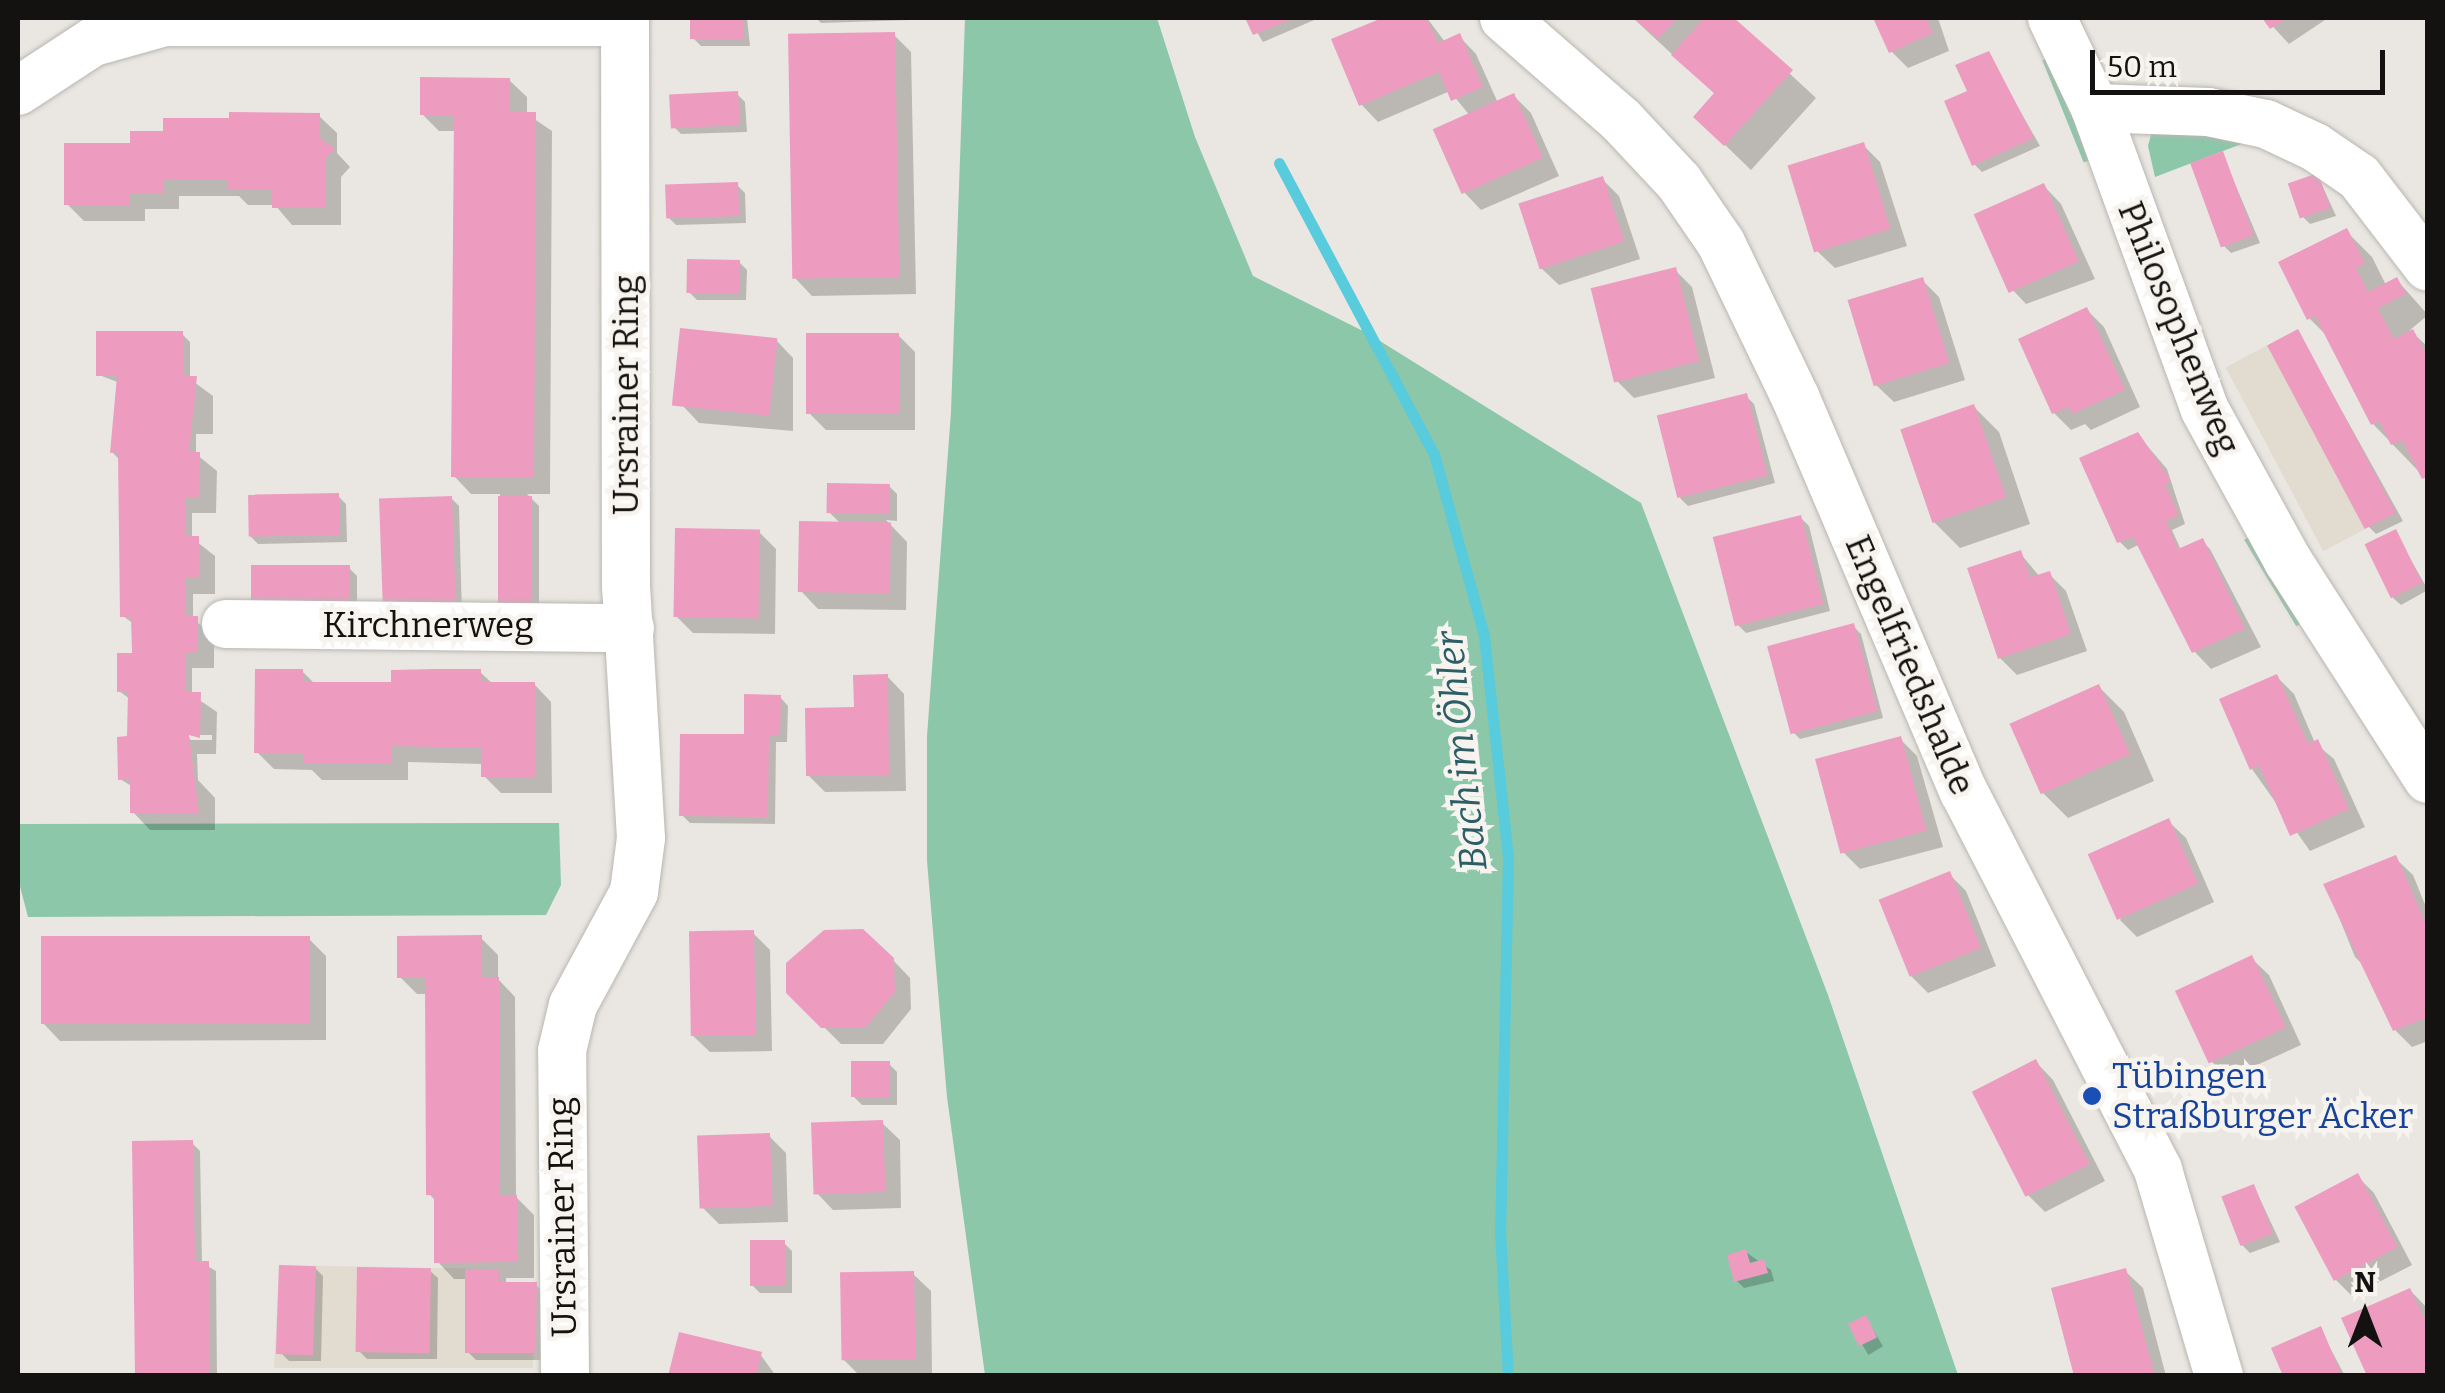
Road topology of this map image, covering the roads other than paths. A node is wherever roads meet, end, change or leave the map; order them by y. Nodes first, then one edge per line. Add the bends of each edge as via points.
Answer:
1 (1504, 18) edge
2 (2052, 18) edge
3 (625, 20) edge
4 (18, 91) edge
5 (2095, 108) junction
6 (2428, 267) edge
7 (226, 624) dead end
8 (630, 628) junction
9 (2428, 778) edge
10 (565, 1376) edge
11 (2219, 1376) edge

1 - 11 street, Engelfriedshalde via 1620,120 1678,182 1721,243 1789,384 1964,792 2158,1170
2 - 5 street, Philosophenweg
3 - 4 street, Ursrainer Ring via 166,22 93,42
3 - 8 street, Ursrainer Ring
5 - 6 street via 2208,112 2266,124 2315,146 2358,177
5 - 9 street, Philosophenweg via 2205,410 2288,561
7 - 8 street, Kirchnerweg
8 - 10 street, Ursrainer Ring via 642,838 634,892 573,1005 561,1062

